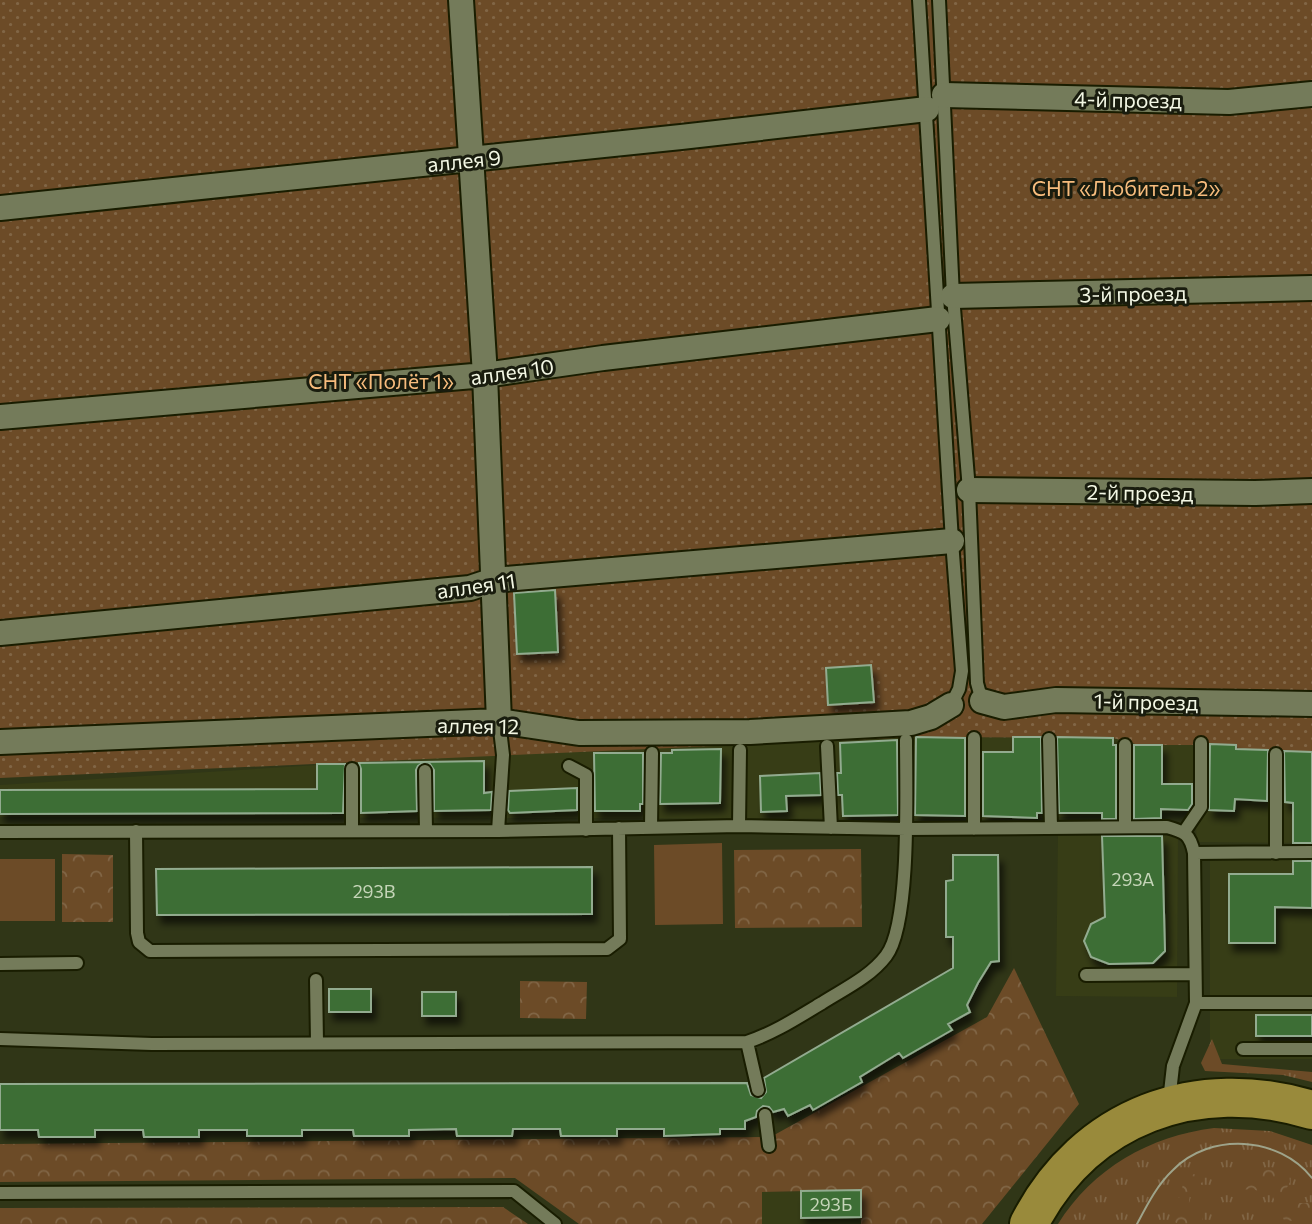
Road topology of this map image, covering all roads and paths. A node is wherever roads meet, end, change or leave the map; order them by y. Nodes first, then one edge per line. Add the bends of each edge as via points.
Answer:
1 (461, 0) edge
2 (919, 0) edge
3 (939, 0) edge
4 (1312, 94) edge
5 (935, 102) junction
6 (471, 159) junction
7 (0, 208) edge
8 (1312, 288) edge
9 (953, 296) junction
10 (938, 319) junction
11 (485, 375) junction
12 (0, 417) edge
13 (969, 490) junction
14 (1312, 491) edge
15 (952, 541) junction
16 (494, 580) junction
17 (0, 633) edge
18 (982, 701) joint
19 (1312, 704) edge
20 (951, 705) joint
21 (499, 721) junction
22 (974, 738) dead end
23 (1049, 739) dead end
24 (906, 740) dead end
25 (0, 742) edge
26 (1201, 743) dead end
27 (1125, 745) dead end
28 (828, 746) dead end
29 (740, 750) dead end
30 (652, 753) dead end
31 (1276, 754) dead end
32 (569, 766) dead end
33 (352, 769) dead end
34 (425, 771) dead end
35 (739, 826) junction
36 (1125, 827) junction
37 (619, 828) junction
38 (651, 828) junction
39 (831, 828) junction
40 (1051, 828) junction
41 (906, 829) junction
42 (974, 829) junction
43 (586, 830) junction
44 (136, 831) junction
45 (352, 831) junction
46 (426, 831) junction
47 (498, 831) junction
48 (0, 832) edge
49 (1184, 832) junction
50 (1312, 852) edge
51 (1194, 853) junction
52 (1276, 853) junction
53 (77, 963) dead end
54 (0, 964) edge
55 (1195, 974) junction
56 (1086, 975) dead end
57 (316, 980) dead end
58 (1196, 1003) junction
59 (1312, 1003) edge
60 (0, 1039) edge
61 (317, 1042) junction
62 (747, 1042) junction
63 (1243, 1049) dead end
64 (1312, 1049) edge
65 (758, 1090) dead end
66 (1168, 1106) junction
67 (1312, 1110) edge
68 (765, 1115) dead end
69 (769, 1146) dead end
70 (0, 1193) edge
71 (555, 1224) edge
72 (1029, 1224) edge

1 - 6 street
2 - 5 lane
3 - 5 lane
4 - 5 street, 4-й проезд via 1229,102
5 - 6 street, аллея 9
5 - 9 lane
5 - 10 lane
6 - 7 street, аллея 9
6 - 11 street
8 - 9 street, 3-й проезд
9 - 13 lane
10 - 11 street, аллея 10
10 - 15 lane
11 - 12 street, аллея 10
11 - 16 street
13 - 14 street, 2-й проезд
13 - 18 lane via 977,684
15 - 16 street, аллея 11
15 - 20 lane via 962,671
16 - 17 street, аллея 11 via 470,588
16 - 21 street
18 - 19 street, 1-й проезд via 1004,707 1056,700
20 - 21 street, аллея 12 via 911,723 750,732 579,733
21 - 25 street, аллея 12
21 - 47 lane via 503,754
22 - 42 lane
23 - 40 lane
24 - 41 lane
26 - 49 lane via 1201,807
27 - 36 lane
28 - 39 lane
29 - 35 lane
30 - 38 lane
31 - 52 lane
32 - 43 lane via 586,775
33 - 45 lane
34 - 46 lane
35 - 38 lane
35 - 39 lane
36 - 40 lane
36 - 49 lane via 1167,827
37 - 38 lane
37 - 43 lane
37 - 44 lane via 620,939 607,949 150,951 139,942 137,933
39 - 41 lane
40 - 42 lane
41 - 42 lane
41 - 62 lane via 898,930 888,954 860,980 771,1034
43 - 47 lane
44 - 45 lane
44 - 48 lane
45 - 46 lane
46 - 47 lane
49 - 51 lane
50 - 52 lane
51 - 52 lane
51 - 55 lane
53 - 54 lane
55 - 56 lane
55 - 58 lane
57 - 61 lane
58 - 59 lane
58 - 66 lane via 1173,1066
60 - 61 lane via 152,1044
61 - 62 lane
62 - 65 lane
63 - 64 lane
66 - 67 main road via 1196,1099 1246,1097
66 - 72 main road via 1142,1115 1093,1144 1053,1184
68 - 69 lane
70 - 71 lane via 514,1192

